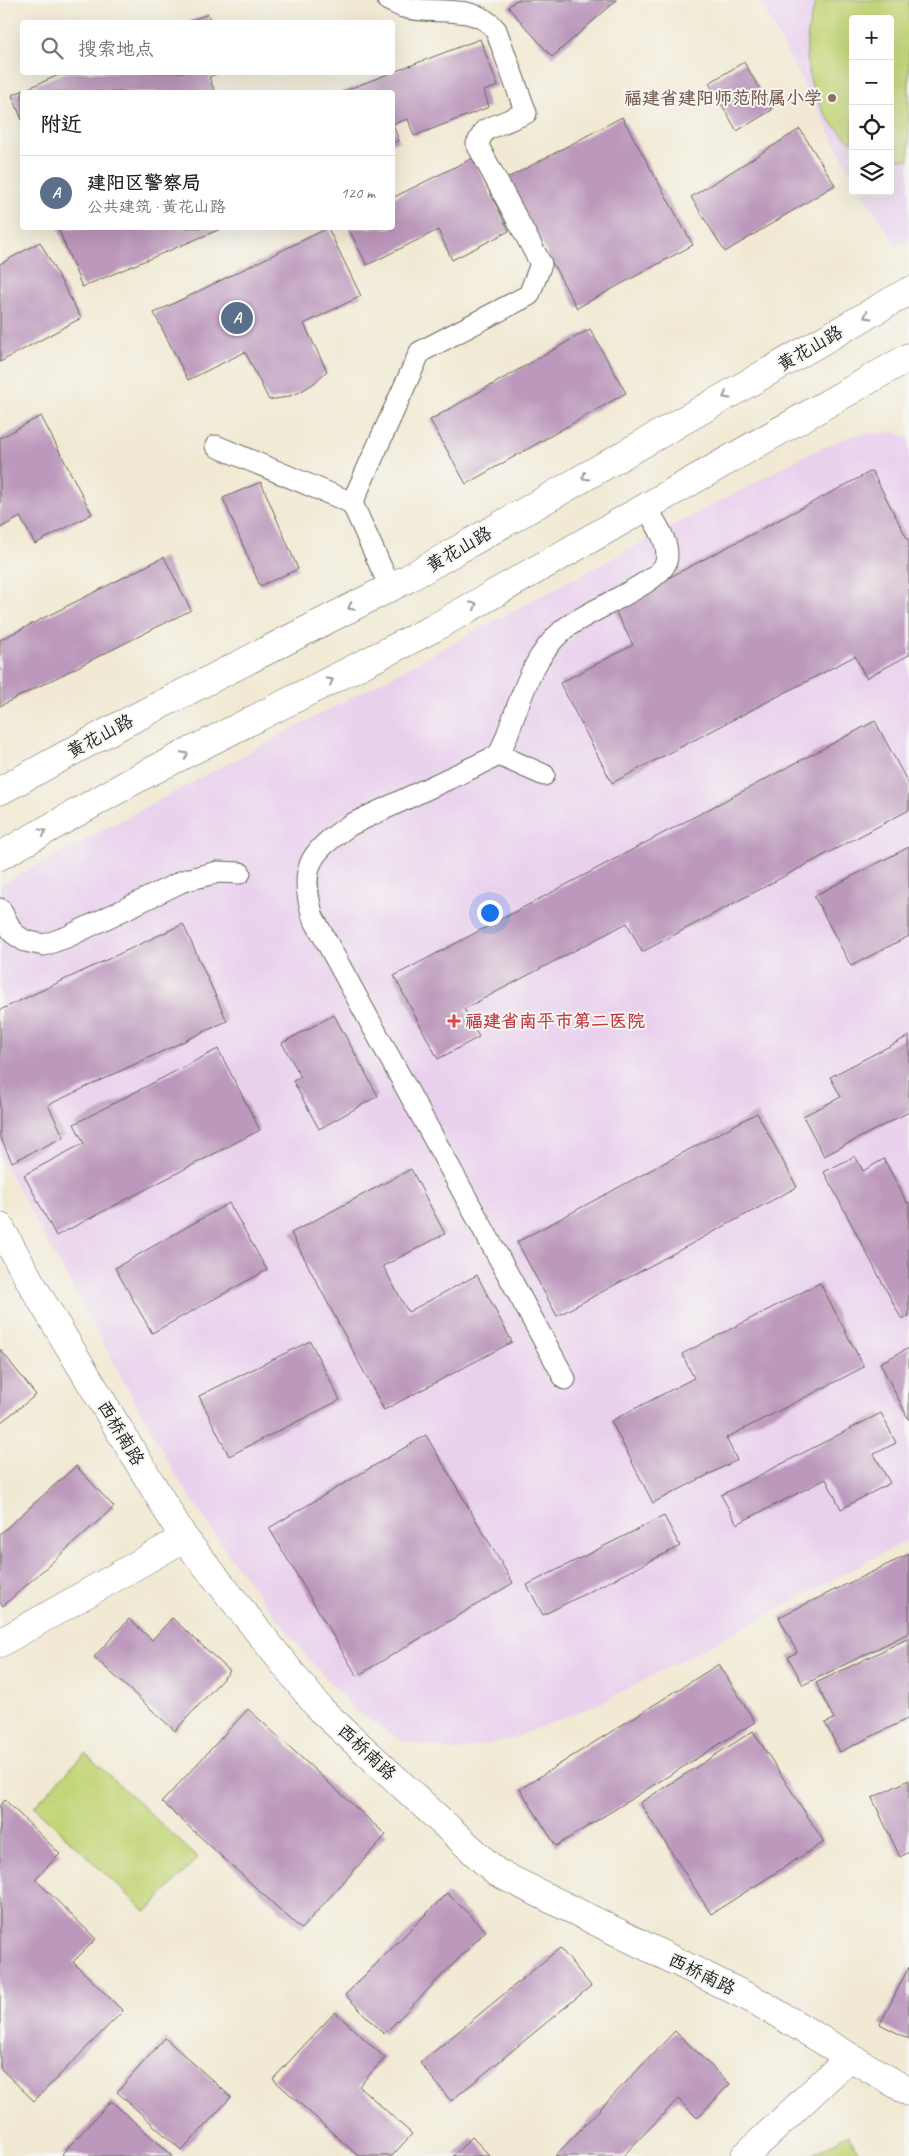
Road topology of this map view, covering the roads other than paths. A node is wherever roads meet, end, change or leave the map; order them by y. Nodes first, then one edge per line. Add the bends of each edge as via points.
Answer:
1 (388, 0) edge
2 (909, 291) edge
3 (909, 357) edge
4 (216, 446) dead end
5 (352, 503) junction
6 (646, 507) junction
7 (390, 588) junction
8 (499, 754) junction
9 (544, 775) dead end
10 (0, 791) edge
11 (0, 856) edge
12 (240, 873) dead end
13 (0, 909) edge
14 (0, 1226) edge
15 (565, 1379) dead end
16 (184, 1538) junction
17 (0, 1643) edge
18 (850, 2057) junction
19 (909, 2092) edge
20 (745, 2156) edge

1 - 5 lane via 403,7 476,15 489,21 496,30 526,113 485,130 477,144 541,264 529,295 420,352
2 -> 7 main road, 黄花山路
3 - 6 main road
4 - 5 lane
5 - 7 lane
6 - 8 lane via 667,548 666,564 655,577 579,619 550,644 526,682
11 -> 6 main road via 140,777 434,628
7 -> 10 main road, 黄花山路 via 115,728
8 - 9 lane
8 - 15 lane via 350,825 330,839 316,852 308,867 308,899 313,917
12 - 13 lane via 218,872 183,881 44,945 24,941 13,933
14 - 16 main road, 西桥南路
16 - 17 main road
16 - 18 main road, 西桥南路 via 320,1709 496,1872 758,2002
18 - 19 main road, 西桥南路
18 - 20 main road

